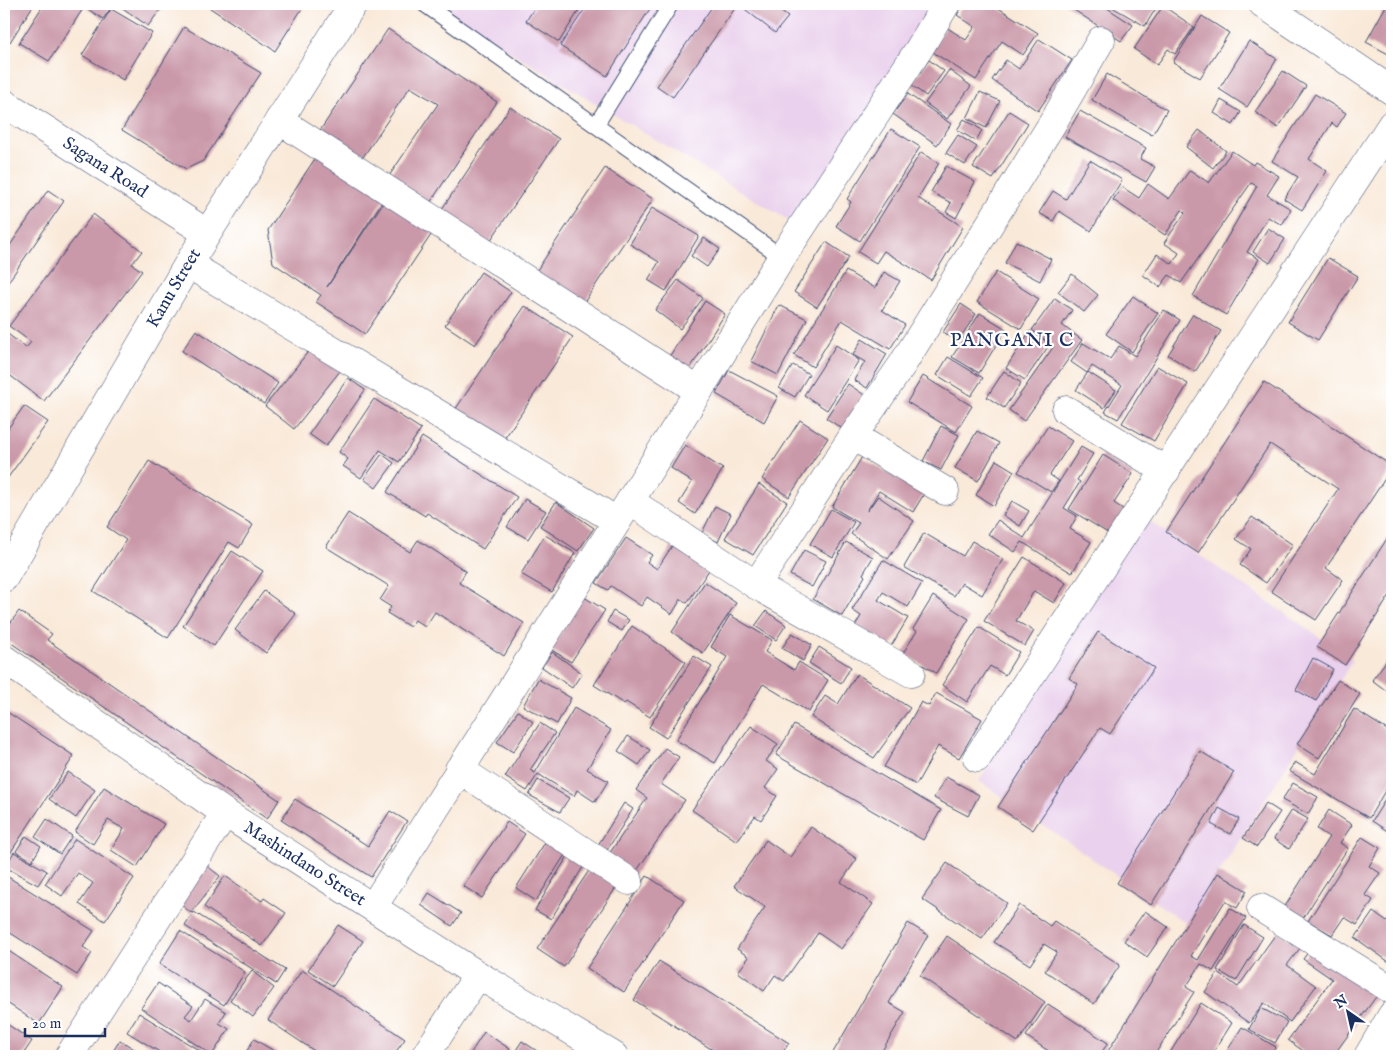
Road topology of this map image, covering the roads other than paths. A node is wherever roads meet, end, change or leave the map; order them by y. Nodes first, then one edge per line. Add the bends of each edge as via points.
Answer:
1 (353, 4) edge
2 (424, 4) edge
3 (671, 4) edge
4 (946, 4) edge
5 (1263, 4) edge
6 (1101, 40) dead end
7 (1392, 91) edge
8 (4, 103) edge
9 (279, 120) junction
10 (1392, 124) edge
11 (596, 125) junction
12 (207, 233) junction
13 (782, 257) junction
14 (188, 264) junction
15 (699, 390) junction
16 (1066, 410) dead end
17 (853, 436) junction
18 (1166, 471) junction
19 (945, 491) dead end
20 (624, 511) junction
21 (4, 578) edge
22 (756, 585) junction
23 (4, 659) edge
24 (911, 673) dead end
25 (977, 758) dead end
26 (459, 769) junction
27 (225, 813) junction
28 (629, 881) dead end
29 (373, 907) junction
30 (1261, 908) dead end
31 (478, 975) junction
32 (1392, 990) edge
33 (1392, 1015) edge
34 (68, 1056) edge
35 (425, 1056) edge
36 (614, 1056) edge
37 (1368, 1056) edge

1 - 9 street, Kanu Street
2 - 11 lane
3 - 11 lane
4 - 13 street
5 - 7 street
6 - 17 street via 902,365
8 - 12 street, Sagana Road
9 - 12 street, Kanu Street
9 - 15 street
10 - 18 street
11 - 13 lane
12 - 14 street, Kanu Street
13 - 15 street
14 - 20 street
14 - 21 street, Kanu Street
15 - 20 street
16 - 18 street
17 - 19 street
17 - 22 street
18 - 25 street
20 - 22 street
20 - 26 street
22 - 24 street
23 - 27 street, Mashindano Street
26 - 28 street
26 - 29 street
27 - 29 street, Mashindano Street
27 - 34 street
29 - 31 street, Mashindano Street
30 - 32 street
31 - 35 street
31 - 36 street, Mashindano Street
33 - 37 street

